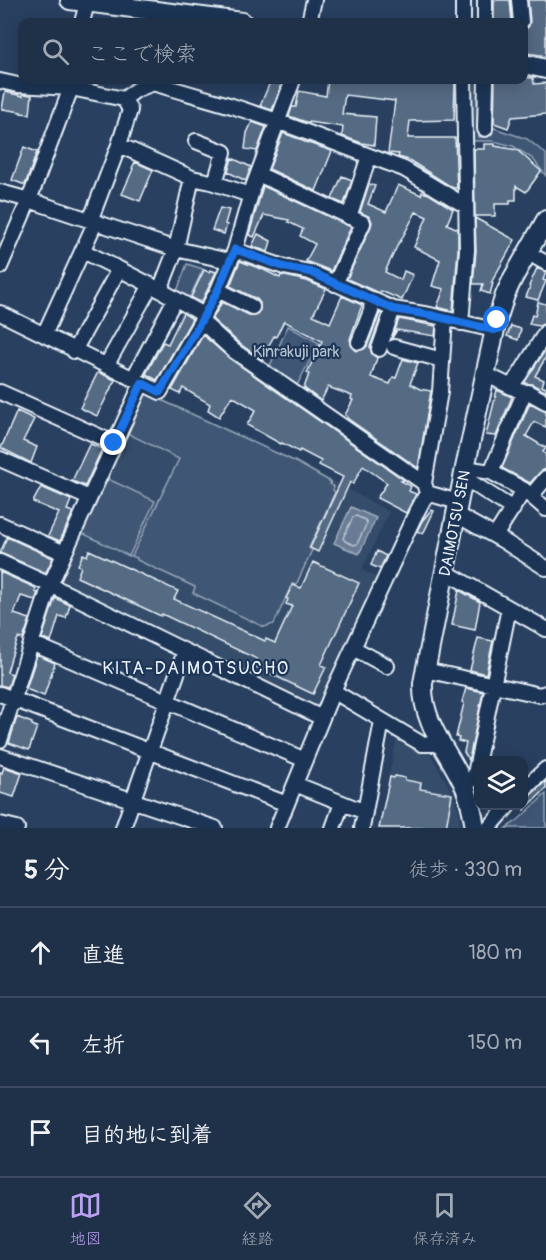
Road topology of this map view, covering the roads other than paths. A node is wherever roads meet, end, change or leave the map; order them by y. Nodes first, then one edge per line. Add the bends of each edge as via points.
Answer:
1 (314, 0) edge
2 (463, 0) edge
3 (485, 0) edge
4 (519, 0) edge
5 (82, 1) edge
6 (82, 18) edge
7 (212, 18) edge
8 (310, 18) edge
9 (463, 18) edge
10 (485, 18) edge
11 (520, 18) edge
12 (528, 65) edge
13 (546, 69) edge
14 (0, 81) edge
15 (71, 84) edge
16 (151, 84) edge
17 (156, 84) edge
18 (289, 84) edge
19 (464, 84) edge
20 (486, 84) edge
21 (124, 99) junction
22 (277, 121) junction
23 (485, 129) dead end
24 (203, 140) dead end
25 (119, 145) junction
26 (369, 156) junction
27 (258, 174) junction
28 (192, 178) junction
29 (215, 183) junction
30 (0, 192) edge
31 (250, 195) junction
32 (29, 200) junction
33 (466, 206) junction
34 (349, 217) junction
35 (546, 220) edge
36 (93, 222) junction
37 (176, 249) junction
38 (83, 251) junction
39 (232, 255) junction
40 (0, 267) edge
41 (118, 269) junction
42 (335, 284) junction
43 (155, 287) junction
44 (218, 290) junction
45 (175, 299) junction
46 (372, 300) junction
47 (252, 307) dead end
48 (393, 309) junction
49 (0, 313) edge
50 (203, 318) junction
51 (445, 319) junction
52 (461, 323) junction
53 (494, 330) junction
54 (546, 332) edge
55 (44, 335) junction
56 (360, 342) dead end
57 (394, 348) dead end
58 (379, 349) dead end
59 (74, 351) junction
60 (442, 360) junction
61 (106, 366) junction
62 (484, 374) junction
63 (137, 381) junction
64 (511, 386) junction
65 (0, 392) edge
66 (524, 393) junction
67 (546, 402) edge
68 (114, 443) junction
69 (0, 459) edge
70 (491, 472) junction
71 (468, 476) junction
72 (546, 478) edge
73 (425, 488) junction
74 (527, 493) junction
75 (89, 498) junction
76 (457, 508) junction
77 (513, 508) junction
78 (546, 509) edge
79 (0, 524) edge
80 (495, 536) junction
81 (64, 553) junction
82 (0, 562) edge
83 (546, 568) edge
84 (444, 571) junction
85 (50, 585) junction
86 (509, 608) junction
87 (546, 628) edge
88 (31, 643) junction
89 (353, 648) junction
90 (185, 651) junction
91 (387, 666) dead end
92 (425, 670) junction
93 (494, 685) junction
94 (333, 691) junction
95 (546, 694) edge
96 (6, 696) edge
97 (167, 702) junction
98 (322, 718) junction
99 (382, 721) junction
100 (1, 734) edge
101 (440, 742) junction
102 (150, 751) junction
103 (0, 756) edge
104 (305, 760) junction
105 (546, 769) edge
106 (473, 777) edge
107 (295, 784) junction
108 (528, 785) edge
109 (133, 800) junction
110 (342, 803) junction
111 (287, 804) junction
112 (505, 810) edge
113 (365, 812) junction
114 (0, 824) edge
115 (17, 828) edge
116 (123, 828) edge
117 (215, 828) edge
118 (277, 828) edge
119 (333, 828) edge
120 (362, 828) edge
121 (476, 828) edge
122 (489, 828) edge

1 - 8 street
2 - 9 street
3 - 10 street
4 - 11 street
5 - 6 street
5 - 7 street
12 - 13 street
14 - 15 street via 18,85
15 - 21 street
15 - 32 street
16 - 21 street
17 - 22 street
18 - 22 street
19 - 33 street
20 - 23 street
21 - 25 street via 130,110
22 - 26 street
22 - 27 street
24 - 29 street via 224,152
25 - 28 street
25 - 36 street
26 - 33 street via 404,169
26 - 34 street
27 - 31 street
27 - 34 street
28 - 29 street
28 - 37 street
29 - 31 street
30 - 32 street
31 - 39 street
32 - 36 street
32 - 40 street
33 - 52 street
34 - 42 street via 363,224
35 - 53 street, DAIMOTSU SEN via 505,295
36 - 37 street
36 - 38 street
37 - 39 street
37 - 43 street
38 - 41 street
38 - 55 street
39 - 42 street via 310,272
39 - 44 street
41 - 43 street
41 - 59 street
42 - 46 street
43 - 45 street
43 - 61 street
44 - 47 street
44 - 50 street
45 - 50 street
45 - 63 street
46 - 48 street
46 - 56 street
48 - 51 street
48 - 58 street
49 - 55 street
50 - 63 street via 160,392
50 - 73 street via 234,351
51 - 52 street
51 - 60 street
52 - 53 street
53 - 62 street, DAIMOTSU SEN
54 - 64 street
55 - 59 street
57 - 60 street
59 - 61 street
60 - 73 street
61 - 63 street
62 - 64 street
62 - 71 street, DAIMOTSU SEN
63 - 68 street
64 - 66 street
65 - 68 street
66 - 67 street
66 - 70 street
68 - 75 street
69 - 75 street
70 - 71 street
70 - 74 street
71 - 76 street, DAIMOTSU SEN
71 - 77 street
72 - 74 street
73 - 76 street
73 - 89 street
74 - 77 street
74 - 78 street
75 - 81 street
76 - 80 street
76 - 84 street, DAIMOTSU SEN
77 - 80 street
79 - 81 street
80 - 83 street
81 - 85 street
82 - 85 street
84 - 86 street
84 - 92 street, DAIMOTSU SEN
85 - 88 street
85 - 90 street
86 - 87 street
86 - 93 street
88 - 96 street
88 - 97 street
89 - 91 street
89 - 94 street
90 - 97 street
90 - 98 street
92 - 93 street
92 - 101 street, DAIMOTSU SEN via 423,700
93 - 95 street
93 - 106 street
94 - 98 street
94 - 99 street
96 - 100 street
96 - 102 street
97 - 102 street
97 - 104 street
98 - 104 street
99 - 101 street via 422,744
99 - 113 street
101 - 106 street, DAIMOTSU SEN
102 - 109 street
102 - 111 street
103 - 109 street
104 - 107 street
105 - 108 street
106 - 121 street, DAIMOTSU SEN via 470,799
107 - 110 street
107 - 111 street
109 - 116 street
109 - 117 street
110 - 113 street
110 - 119 street
111 - 118 street
112 - 122 street
113 - 120 street
114 - 115 street

